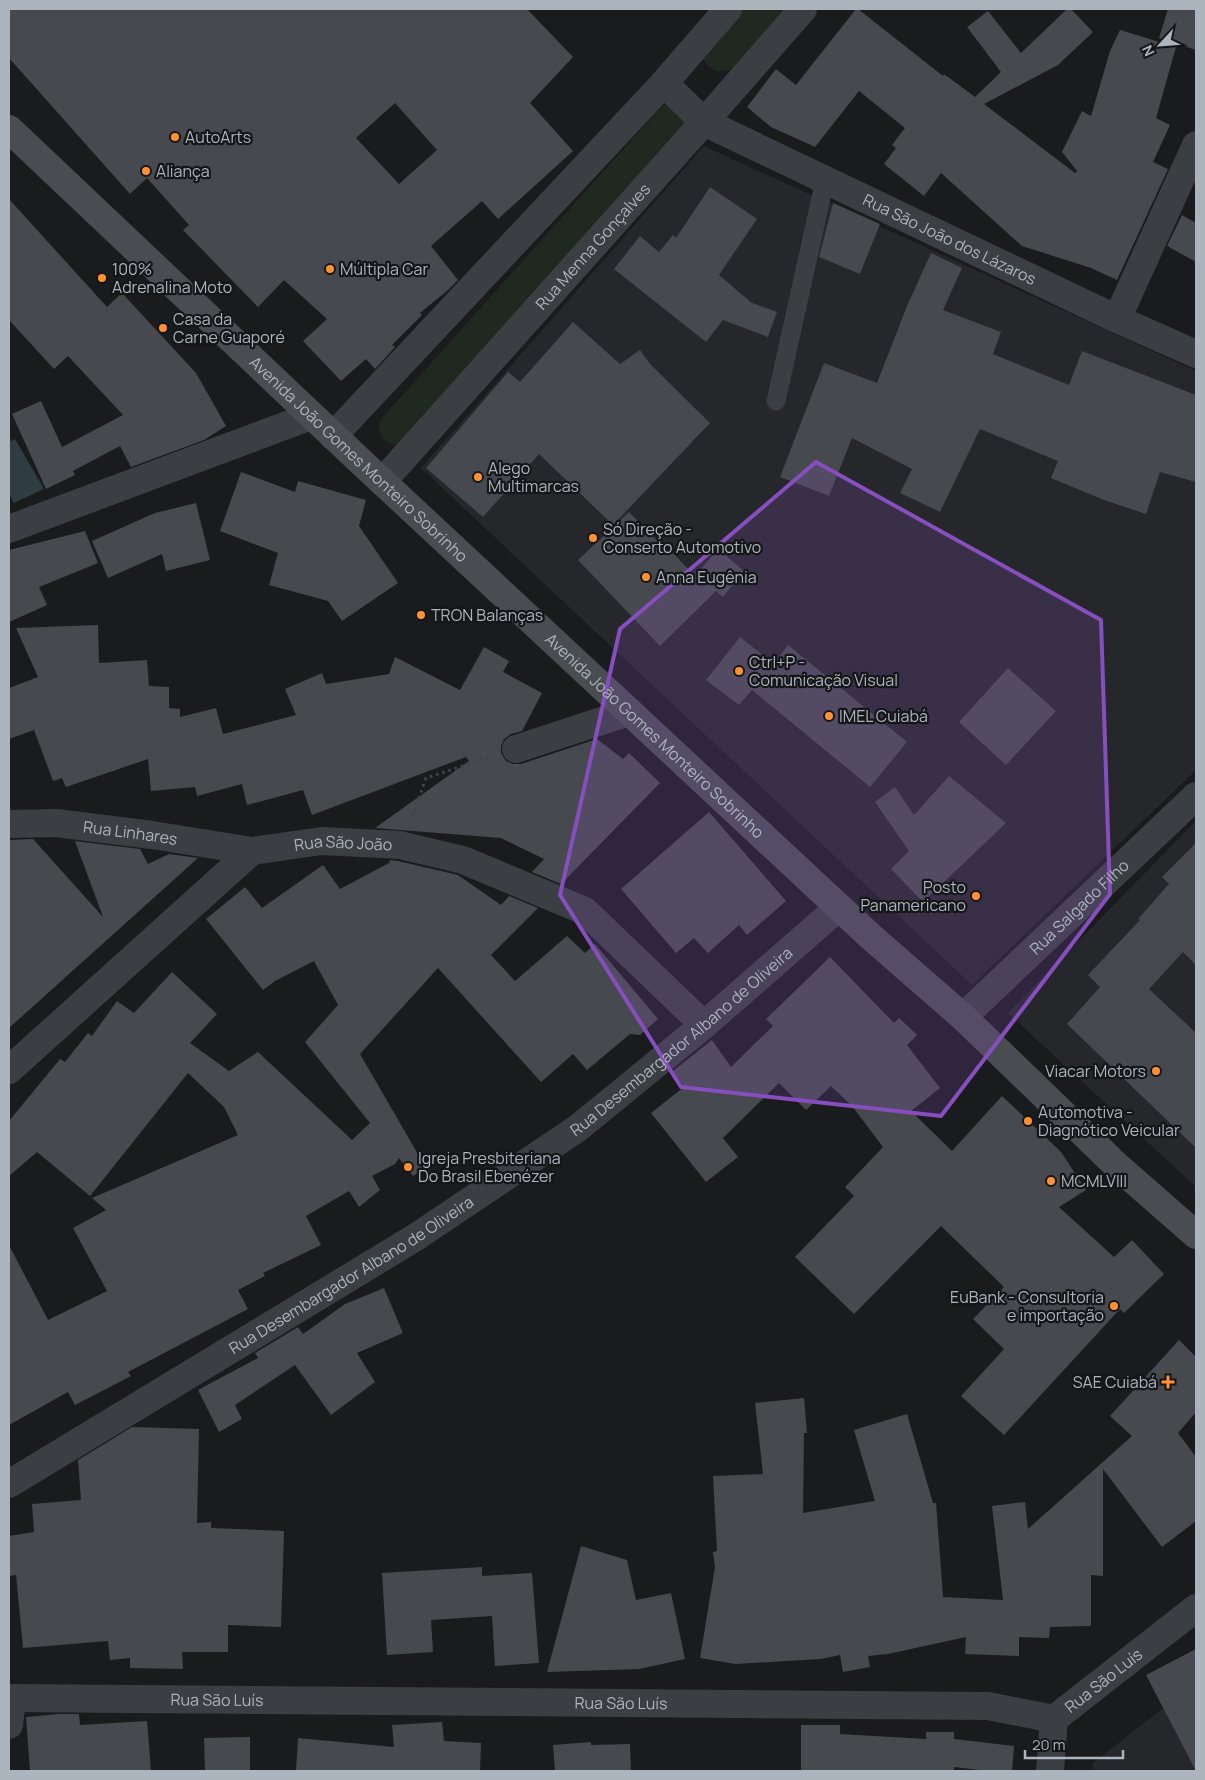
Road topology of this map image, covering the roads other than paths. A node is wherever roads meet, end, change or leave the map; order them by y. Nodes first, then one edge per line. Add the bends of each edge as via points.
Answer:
1 (728, 9) edge
2 (803, 9) edge
3 (664, 83) junction
4 (704, 122) junction
5 (9, 129) edge
6 (1196, 145) edge
7 (825, 180) junction
8 (1117, 319) junction
9 (1196, 354) edge
10 (776, 401) dead end
11 (311, 416) junction
12 (333, 436) junction
13 (382, 482) junction
14 (9, 529) edge
15 (629, 712) junction
16 (516, 749) road end
17 (1196, 796) edge
18 (9, 824) edge
19 (252, 851) junction
20 (839, 907) junction
21 (963, 1017) junction
22 (704, 1025) junction
23 (9, 1070) edge
24 (1196, 1236) edge
25 (9, 1484) edge
26 (1196, 1608) edge
27 (10, 1698) edge
28 (1054, 1719) junction
29 (9, 1725) edge
30 (1050, 1771) edge

1 - 3 street
2 - 4 street, Rua Menna Gonçalves
3 - 4 street, Rua São João dos Lázaros
3 - 12 street
4 - 7 street, Rua São João dos Lázaros
4 - 13 street, Rua Menna Gonçalves
5 - 11 main road, Avenida João Gomes Monteiro Sobrinho
6 - 8 street
7 - 8 street, Rua São João dos Lázaros
7 - 10 lane
8 - 9 street, Rua São João dos Lázaros
11 - 12 main road, Avenida João Gomes Monteiro Sobrinho
11 - 14 street
12 - 13 main road, Avenida João Gomes Monteiro Sobrinho
13 - 15 main road, Avenida João Gomes Monteiro Sobrinho
15 - 16 street
15 - 20 main road, Avenida João Gomes Monteiro Sobrinho
17 - 21 street, Rua Salgado Filho
18 - 19 street, Rua Linhares via 56,823
19 - 22 street, Rua São João via 322,841 400,845 463,860 585,911
19 - 23 street
20 - 21 main road, Avenida João Gomes Monteiro Sobrinho
20 - 22 street, Rua Desembargador Albano de Oliveira
21 - 24 main road, Avenida João Gomes Monteiro Sobrinho via 1116,1165
22 - 25 street, Rua Desembargador Albano de Oliveira via 578,1128 416,1237
26 - 28 street, Rua São Luís
27 - 28 street, Rua São Luís via 988,1706
27 - 29 street
28 - 30 street

